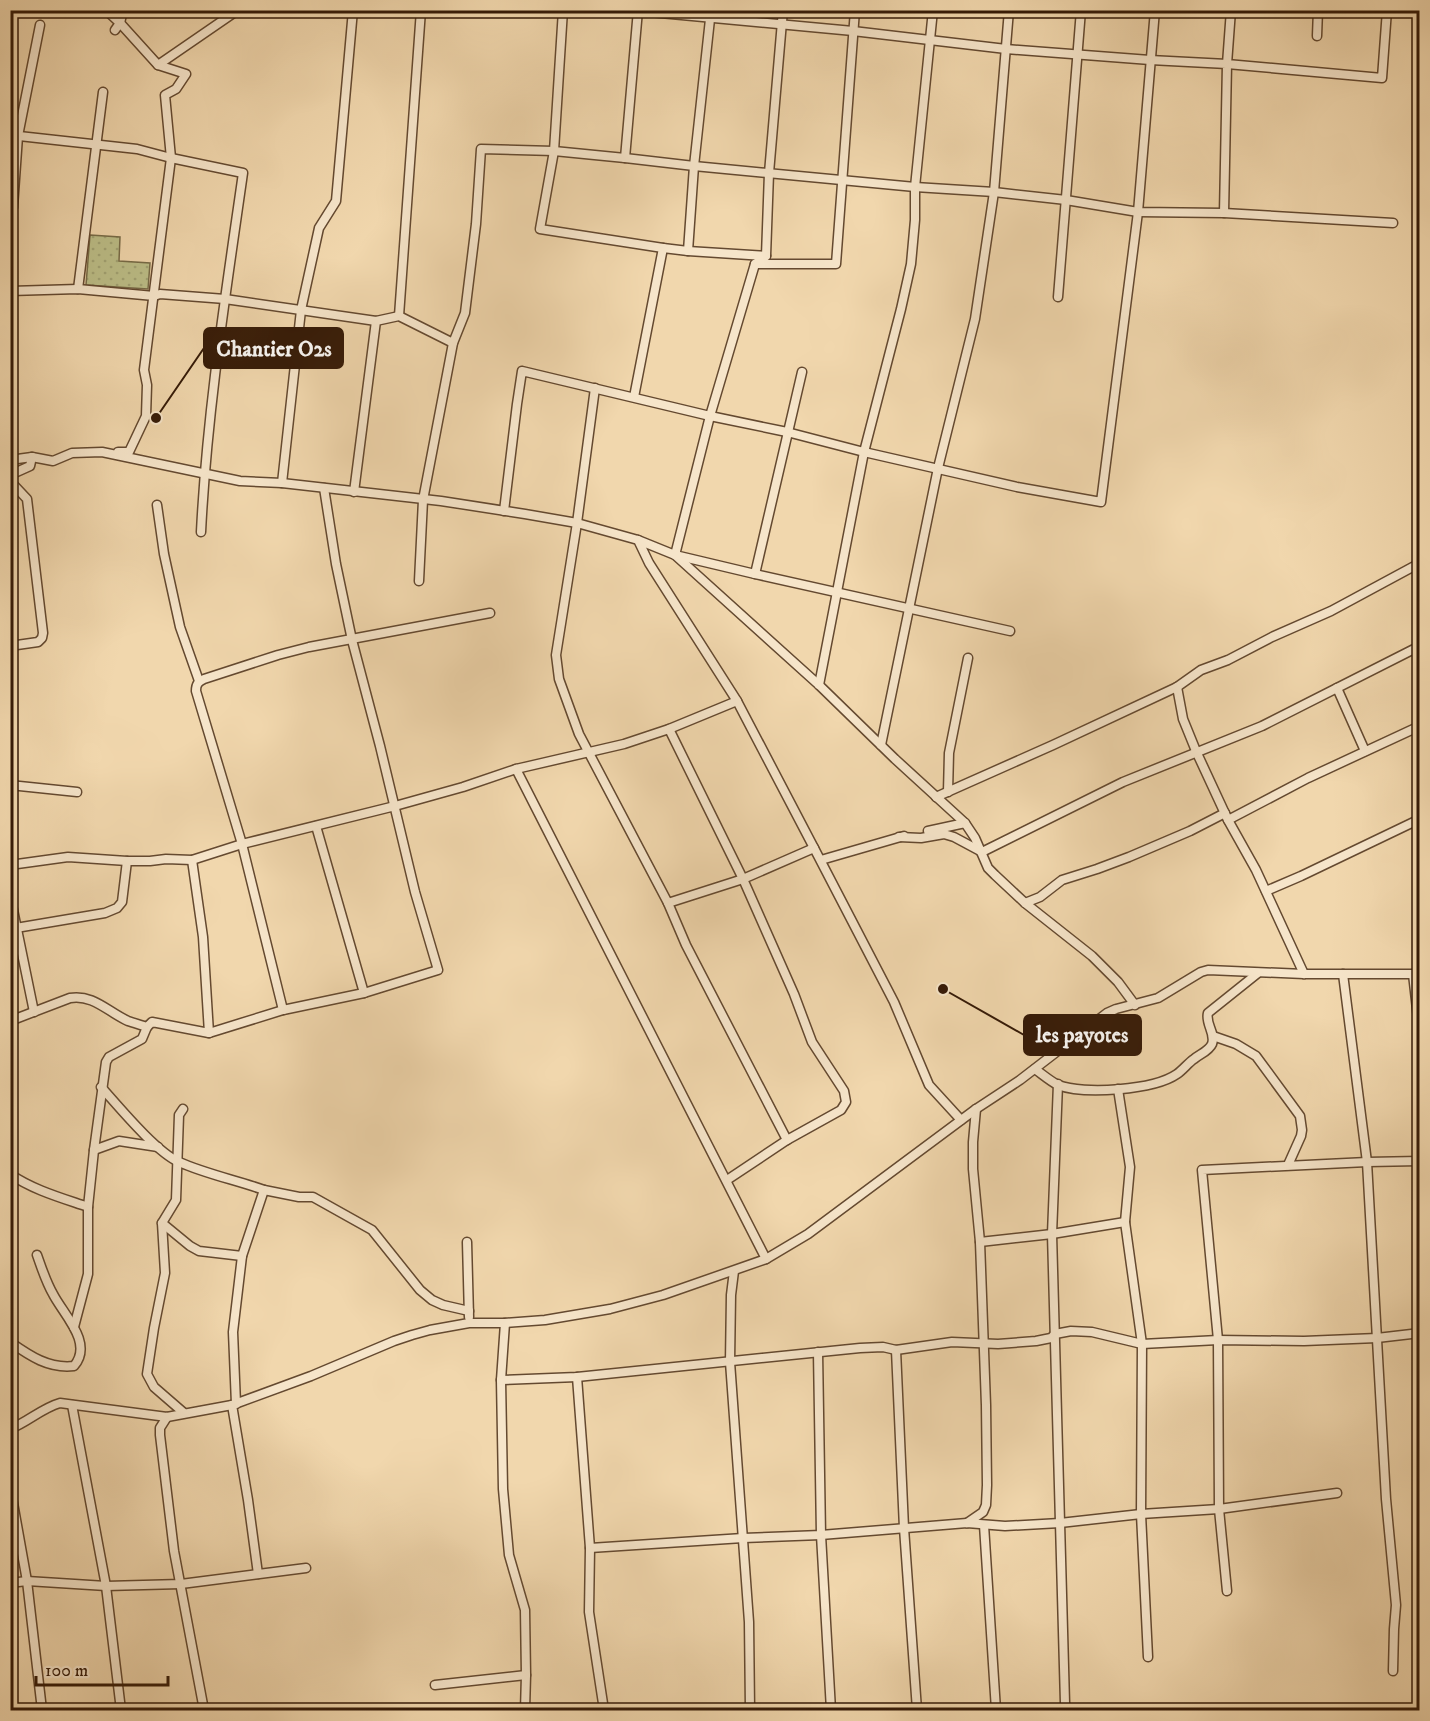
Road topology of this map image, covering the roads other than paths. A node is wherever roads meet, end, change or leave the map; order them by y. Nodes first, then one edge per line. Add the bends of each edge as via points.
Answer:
1 (106, 10) edge
2 (123, 10) edge
3 (238, 10) edge
4 (353, 10) edge
5 (421, 10) edge
6 (563, 10) edge
7 (628, 10) edge
8 (783, 10) edge
9 (855, 10) edge
10 (933, 10) edge
11 (1008, 10) edge
12 (1081, 10) edge
13 (1155, 10) edge
14 (1232, 10) edge
15 (1318, 10) edge
16 (1387, 10) edge
17 (638, 11) edge
18 (711, 14) edge
19 (40, 25) dead end
20 (781, 25) junction
21 (117, 26) junction
22 (853, 31) junction
23 (1317, 36) dead end
24 (929, 39) junction
25 (1006, 49) junction
26 (1076, 55) junction
27 (1150, 60) junction
28 (1227, 64) junction
29 (158, 65) junction
30 (103, 92) dead end
31 (14, 136) edge
32 (97, 144) junction
33 (554, 151) junction
34 (171, 158) junction
35 (625, 158) junction
36 (694, 166) junction
37 (769, 173) junction
38 (843, 180) junction
39 (915, 187) junction
40 (994, 192) junction
41 (1066, 200) junction
42 (1138, 212) junction
43 (1224, 213) junction
44 (10, 217) edge
45 (1393, 223) dead end
46 (663, 248) junction
47 (688, 251) junction
48 (766, 256) junction
49 (755, 264) junction
50 (78, 289) junction
51 (10, 291) edge
52 (154, 296) junction
53 (1058, 297) dead end
54 (225, 299) junction
55 (301, 310) junction
56 (399, 316) junction
57 (376, 321) junction
58 (453, 343) junction
59 (802, 372) dead end
60 (596, 388) junction
61 (634, 397) junction
62 (710, 416) junction
63 (787, 432) junction
64 (102, 452) junction
65 (864, 452) junction
66 (33, 457) junction
67 (10, 460) edge
68 (938, 468) junction
69 (204, 472) junction
70 (10, 475) edge
71 (10, 481) edge
72 (282, 483) junction
73 (324, 488) junction
74 (354, 492) junction
75 (423, 500) junction
76 (158, 505) dead end
77 (504, 511) junction
78 (577, 523) junction
79 (201, 532) dead end
80 (638, 540) junction
81 (675, 555) junction
82 (1419, 563) edge
83 (755, 574) junction
84 (419, 581) dead end
85 (836, 592) junction
86 (909, 608) junction
87 (489, 613) dead end
88 (1010, 631) dead end
89 (352, 640) junction
90 (10, 646) edge
91 (1419, 646) edge
92 (968, 658) dead end
93 (199, 681) junction
94 (819, 685) junction
95 (1177, 687) junction
96 (1337, 688) junction
97 (737, 701) junction
98 (1419, 726) edge
99 (669, 729) junction
100 (881, 745) junction
101 (1365, 751) junction
102 (1196, 752) junction
103 (590, 753) junction
104 (516, 769) junction
105 (10, 785) edge
106 (77, 792) dead end
107 (948, 792) junction
108 (936, 797) junction
109 (395, 806) junction
110 (1227, 816) junction
111 (1419, 819) edge
112 (965, 823) junction
113 (316, 825) junction
114 (899, 837) junction
115 (242, 844) junction
116 (814, 848) junction
117 (982, 852) junction
118 (192, 860) junction
119 (821, 860) junction
120 (127, 861) junction
121 (10, 865) edge
122 (743, 879) junction
123 (1266, 891) junction
124 (10, 895) edge
125 (668, 903) junction
126 (1025, 903) junction
127 (14, 928) edge
128 (1258, 973) junction
129 (1304, 974) junction
130 (1343, 974) junction
131 (1416, 974) edge
132 (364, 993) junction
133 (1135, 1005) junction
134 (283, 1010) junction
135 (34, 1012) junction
136 (10, 1021) edge
137 (147, 1027) junction
138 (209, 1033) junction
139 (1213, 1036) junction
140 (1419, 1036) edge
141 (1035, 1069) junction
142 (1058, 1084) junction
143 (101, 1087) junction
144 (1118, 1089) junction
145 (183, 1109) dead end
146 (976, 1109) junction
147 (961, 1120) junction
148 (787, 1140) junction
149 (158, 1147) junction
150 (94, 1150) junction
151 (177, 1161) junction
152 (1419, 1161) edge
153 (1366, 1162) junction
154 (1288, 1165) junction
155 (10, 1174) edge
156 (727, 1180) junction
157 (264, 1190) junction
158 (88, 1207) junction
159 (1125, 1222) junction
160 (162, 1223) junction
161 (1052, 1234) junction
162 (467, 1242) dead end
163 (980, 1242) junction
164 (37, 1255) dead end
165 (242, 1256) junction
166 (766, 1259) junction
167 (734, 1271) junction
168 (469, 1311) junction
169 (469, 1323) junction
170 (505, 1323) junction
171 (74, 1327) junction
172 (1419, 1333) edge
173 (1055, 1334) junction
174 (1377, 1338) junction
175 (1218, 1340) junction
176 (10, 1342) edge
177 (983, 1343) junction
178 (1142, 1344) junction
179 (896, 1350) junction
180 (818, 1352) junction
181 (730, 1362) junction
182 (577, 1377) junction
183 (501, 1380) junction
184 (234, 1404) junction
185 (72, 1405) junction
186 (184, 1413) junction
187 (167, 1417) junction
188 (10, 1429) edge
189 (10, 1486) edge
190 (1337, 1493) dead end
191 (1220, 1509) junction
192 (1141, 1514) junction
193 (967, 1523) junction
194 (1060, 1523) junction
195 (984, 1525) junction
196 (904, 1528) junction
197 (821, 1535) junction
198 (743, 1538) junction
199 (590, 1548) junction
200 (306, 1568) dead end
201 (258, 1574) junction
202 (27, 1581) junction
203 (10, 1583) edge
204 (181, 1584) junction
205 (106, 1586) junction
206 (1227, 1591) dead end
207 (1148, 1657) dead end
208 (1393, 1671) dead end
209 (526, 1676) junction
210 (435, 1685) dead end
211 (42, 1710) edge
212 (121, 1710) edge
213 (204, 1710) edge
214 (525, 1710) edge
215 (604, 1710) edge
216 (750, 1710) edge
217 (831, 1710) edge
218 (917, 1710) edge
219 (996, 1710) edge
220 (1067, 1710) edge

1 - 21 street
2 - 21 street
3 - 29 street
4 - 55 street via 336,201 319,228
5 - 56 street
6 - 33 street
7 - 17 street
8 - 20 street
9 - 22 street
10 - 24 street
11 - 25 street
12 - 26 street
13 - 27 street
14 - 28 street
15 - 23 street
16 - 28 street via 1382,78
17 - 18 street
17 - 35 street
18 - 20 street
18 - 36 street
19 - 31 street
20 - 22 street
20 - 37 street
21 - 29 street
22 - 24 street
22 - 38 street
24 - 25 street
24 - 39 street
25 - 26 street
25 - 40 street
26 - 27 street
26 - 41 street
27 - 28 street
27 - 42 street
28 - 43 street
29 - 34 street via 186,74 176,89 165,95
30 - 32 street
31 - 32 street
31 - 44 street
32 - 34 street
32 - 50 street
33 - 35 street
33 - 46 street via 540,229
33 - 58 street via 481,149 465,313
34 - 52 street
34 - 54 street via 243,173
35 - 36 street
36 - 37 street
36 - 47 street
37 - 38 street
37 - 48 street
38 - 39 street
38 - 49 street via 836,264
39 - 40 street
39 - 65 street via 912,264
40 - 41 street
40 - 68 street via 975,319
41 - 42 street
41 - 53 street
42 - 43 street
42 - 68 street via 1101,502
43 - 45 street
46 - 47 street
46 - 61 street
47 - 48 street
48 - 49 street
49 - 62 street
50 - 51 street
50 - 52 street
52 - 54 street
52 - 64 street via 144,370 146,416 129,452
54 - 55 street
54 - 69 street
55 - 57 street
55 - 72 street
56 - 57 street
56 - 58 street
57 - 74 street
58 - 75 street
59 - 63 street
60 - 61 street
60 - 77 street via 522,371
60 - 78 street
61 - 62 street
62 - 63 street
62 - 81 street
63 - 65 street
63 - 83 street
64 - 66 street via 72,453 53,461
64 - 69 street
65 - 68 street
65 - 85 street
66 - 67 street
66 - 70 street via 30,466
68 - 86 street
69 - 72 street via 240,481
69 - 79 street
71 - 90 street via 27,499 43,633 38,642
72 - 73 street
73 - 74 street
73 - 89 street
74 - 75 street
75 - 77 street
75 - 84 street
76 - 93 street via 180,627
77 - 78 street
78 - 80 street
78 - 103 street via 556,655 559,679
80 - 81 street
80 - 97 street
81 - 83 street
81 - 94 street
82 - 95 street via 1331,611 1201,670
83 - 85 street
85 - 86 street
85 - 94 street
86 - 88 street
86 - 100 street
87 - 89 street
89 - 93 street via 278,655
89 - 109 street
91 - 96 street
92 - 107 street via 950,753
93 - 115 street via 196,691
94 - 100 street
95 - 102 street via 1183,719
95 - 107 street
96 - 101 street
96 - 102 street via 1262,726
97 - 99 street
97 - 116 street
98 - 101 street
99 - 103 street
99 - 122 street
100 - 108 street
101 - 110 street
102 - 110 street
102 - 117 street via 1123,782
103 - 104 street
103 - 125 street
104 - 109 street
104 - 156 street
105 - 106 street
107 - 108 street
108 - 112 street
109 - 113 street
109 - 132 street via 438,970
110 - 123 street
110 - 126 street via 1062,880
111 - 123 street
112 - 114 street
112 - 117 street
113 - 115 street
113 - 132 street
114 - 117 street via 944,834
114 - 119 street
115 - 118 street
115 - 134 street
116 - 119 street
116 - 122 street
117 - 126 street via 988,868
118 - 120 street
118 - 138 street via 203,937
119 - 147 street via 894,1002 929,1085
120 - 121 street via 68,857
120 - 127 street via 122,902 117,908
122 - 125 street
122 - 148 street via 812,1042 844,1091 846,1102 841,1110
123 - 129 street
124 - 127 street
125 - 148 street
126 - 133 street via 1092,956
127 - 135 street
128 - 129 street
128 - 133 street via 1208,970 1158,998
128 - 139 street via 1208,1013 1206,1020
129 - 130 street
130 - 131 street
130 - 153 street
131 - 140 street
132 - 134 street
133 - 141 street via 1107,1013
134 - 138 street
135 - 136 street
135 - 137 street via 70,998 85,997
137 - 138 street via 152,1022
137 - 143 street via 142,1039 109,1057
139 - 144 street via 1209,1049 1176,1075 1150,1085
139 - 154 street via 1256,1056 1300,1116 1301,1136
141 - 142 street
141 - 146 street
142 - 144 street via 1080,1090
142 - 161 street
143 - 149 street
143 - 150 street
144 - 159 street via 1130,1167
145 - 151 street via 179,1115
146 - 147 street
146 - 163 street via 973,1169
147 - 166 street via 808,1234
148 - 156 street
149 - 150 street via 119,1141
149 - 151 street
150 - 158 street
151 - 157 street
151 - 160 street via 176,1200
152 - 153 street
153 - 154 street
153 - 174 street
154 - 175 street via 1202,1170
155 - 158 street via 56,1197
156 - 166 street
157 - 165 street
157 - 168 street via 313,1197 372,1230 420,1290 443,1305
158 - 171 street via 88,1274
159 - 161 street
159 - 178 street
160 - 165 street via 199,1251
160 - 186 street via 165,1273 147,1374 154,1387
161 - 163 street
161 - 173 street
162 - 168 street
163 - 177 street
164 - 171 street via 54,1298
165 - 184 street via 233,1332
166 - 167 street
167 - 170 street via 610,1310
167 - 181 street
168 - 169 street
169 - 170 street
169 - 184 street via 394,1341
170 - 183 street
171 - 176 street via 80,1344 74,1366 48,1364
172 - 174 street
173 - 177 street via 1036,1341
173 - 178 street via 1092,1332
173 - 194 street
174 - 175 street
174 - 208 street via 1396,1605
175 - 178 street
175 - 191 street
177 - 179 street via 952,1342
177 - 193 street via 986,1498 982,1512
178 - 192 street
179 - 180 street via 882,1347
179 - 196 street
180 - 181 street
180 - 197 street
181 - 182 street
181 - 198 street
182 - 183 street
182 - 199 street
183 - 209 street via 503,1489 509,1555 525,1610
184 - 186 street
184 - 201 street
185 - 187 street
185 - 188 street via 51,1405
185 - 205 street
186 - 187 street
187 - 204 street via 159,1435
189 - 202 street
190 - 191 street
191 - 192 street
191 - 206 street
192 - 194 street
192 - 207 street
193 - 195 street
193 - 196 street
194 - 195 street
194 - 220 street
195 - 219 street
196 - 197 street
196 - 218 street
197 - 198 street
197 - 217 street
198 - 199 street
198 - 216 street via 750,1622
199 - 215 street via 589,1612
200 - 201 street
201 - 204 street
202 - 203 street
202 - 205 street
202 - 211 street
204 - 205 street
204 - 213 street
205 - 212 street
209 - 210 street
209 - 214 street

